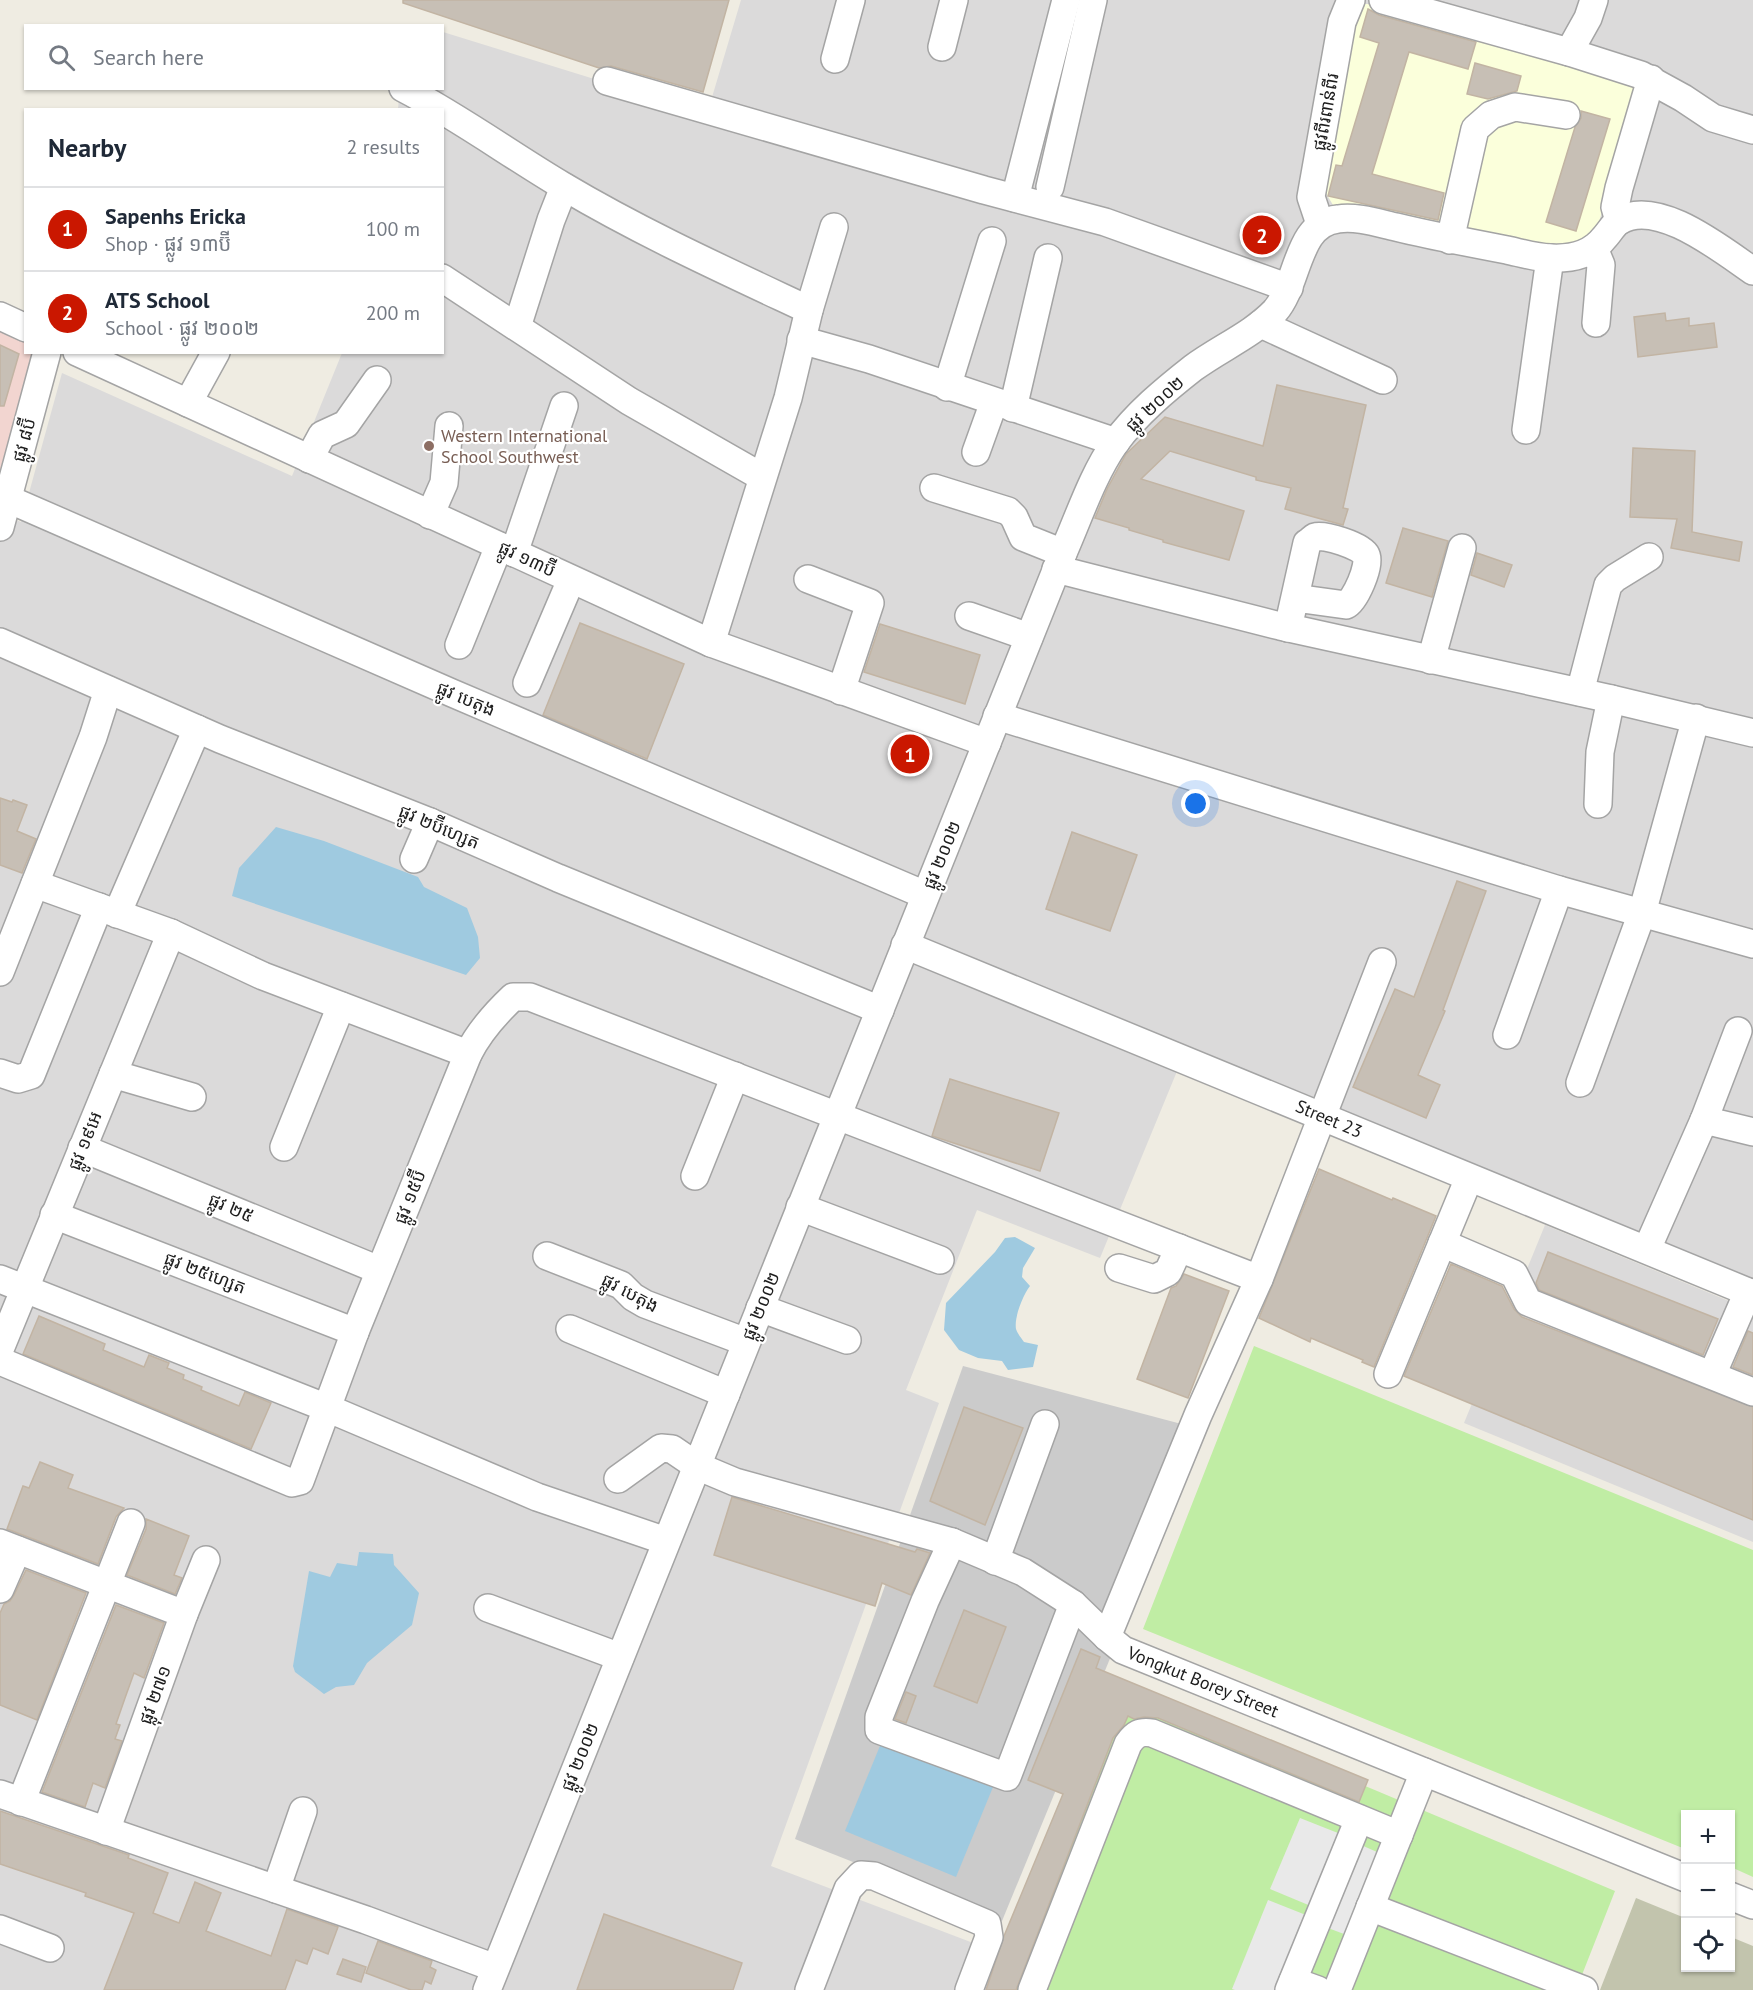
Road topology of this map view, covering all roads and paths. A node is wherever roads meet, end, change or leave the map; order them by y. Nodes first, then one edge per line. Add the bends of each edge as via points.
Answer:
1 (851, 0) edge
2 (954, 0) edge
3 (1066, 0) edge
4 (1093, 0) edge
5 (1351, 0) edge
6 (1383, 0) edge
7 (1594, 0) edge
8 (942, 47) dead end
9 (1569, 52) junction
10 (835, 59) dead end
11 (1651, 79) junction
12 (607, 81) dead end
13 (407, 90) edge
14 (441, 108) edge
15 (444, 110) edge
16 (1566, 115) dead end
17 (1753, 130) edge
18 (564, 187) junction
19 (1050, 187) dead end
20 (1015, 198) junction
21 (1619, 221) junction
22 (1320, 224) junction
23 (834, 227) dead end
24 (1450, 240) junction
25 (992, 241) dead end
26 (1594, 249) junction
27 (1048, 258) dead end
28 (1550, 258) junction
29 (1753, 271) edge
30 (444, 279) edge
31 (1289, 288) junction
32 (808, 310) junction
33 (0, 316) edge
34 (1596, 323) dead end
35 (1261, 324) junction
36 (24, 327) edge
37 (517, 327) junction
38 (801, 340) junction
39 (46, 354) edge
40 (80, 354) edge
41 (215, 354) edge
42 (376, 380) dead end
43 (1383, 380) dead end
44 (947, 387) junction
45 (188, 403) junction
46 (1003, 405) junction
47 (564, 406) dead end
48 (449, 426) dead end
49 (1526, 430) dead end
50 (1116, 442) junction
51 (976, 452) dead end
52 (309, 459) junction
53 (762, 477) junction
54 (934, 488) dead end
55 (8, 499) junction
56 (430, 514) junction
57 (0, 527) edge
58 (1461, 548) dead end
59 (506, 549) junction
60 (1649, 557) dead end
61 (1059, 561) junction
62 (808, 579) dead end
63 (571, 580) junction
64 (1295, 598) dead end
65 (969, 616) dead end
66 (1288, 628) junction
67 (1029, 637) junction
68 (0, 642) edge
69 (711, 644) junction
70 (459, 645) dead end
71 (1431, 660) junction
72 (527, 683) dead end
73 (108, 690) junction
74 (841, 691) junction
75 (1580, 692) junction
76 (1611, 699) junction
77 (997, 716) junction
78 (1696, 718) junction
79 (197, 729) junction
80 (1753, 733) edge
81 (987, 743) junction
82 (1598, 804) dead end
83 (430, 822) junction
84 (414, 860) dead end
85 (35, 884) junction
86 (1559, 890) junction
87 (925, 895) junction
88 (108, 910) junction
89 (1642, 913) junction
90 (171, 933) junction
91 (1753, 944) edge
92 (906, 945) junction
93 (1382, 962) dead end
94 (0, 972) edge
95 (341, 1006) junction
96 (880, 1010) junction
97 (1738, 1031) dead end
98 (1507, 1035) dead end
99 (468, 1054) junction
100 (0, 1073) edge
101 (112, 1074) junction
102 (735, 1076) junction
103 (1580, 1083) dead end
104 (192, 1097) dead end
105 (837, 1115) junction
106 (1322, 1116) junction
107 (1704, 1120) junction
108 (1753, 1132) edge
109 (82, 1148) junction
110 (284, 1148) dead end
111 (695, 1176) dead end
112 (1469, 1178) junction
113 (800, 1207) junction
114 (54, 1215) junction
115 (1442, 1243) junction
116 (1179, 1248) junction
117 (1647, 1250) junction
118 (547, 1256) dead end
119 (940, 1260) dead end
120 (1119, 1268) dead end
121 (380, 1270) junction
122 (1259, 1279) junction
123 (12, 1284) edge
124 (1751, 1293) edge
125 (760, 1308) junction
126 (570, 1329) dead end
127 (355, 1332) junction
128 (847, 1340) dead end
129 (746, 1342) junction
130 (0, 1349) edge
131 (0, 1361) edge
132 (1388, 1374) dead end
133 (1712, 1375) junction
134 (1753, 1392) edge
135 (726, 1394) junction
136 (327, 1408) junction
137 (1045, 1424) dead end
138 (697, 1466) junction
139 (618, 1479) dead end
140 (131, 1523) dead end
141 (666, 1541) junction
142 (952, 1542) junction
143 (9, 1546) edge
144 (206, 1560) dead end
145 (995, 1561) junction
146 (107, 1584) junction
147 (0, 1589) edge
148 (1073, 1604) junction
149 (488, 1608) dead end
150 (184, 1614) junction
151 (1107, 1637) junction
152 (620, 1657) junction
153 (1424, 1772) junction
154 (11, 1798) edge
155 (303, 1811) dead end
156 (1359, 1819) junction
157 (106, 1831) junction
158 (1399, 1835) junction
159 (1681, 1876) edge
160 (276, 1889) junction
161 (1735, 1898) edge
162 (1753, 1905) edge
163 (1370, 1907) junction
164 (0, 1929) edge
165 (50, 1948) dead end
166 (1306, 1949) junction
167 (1347, 1965) junction
168 (491, 1979) edge
169 (1300, 1987) edge
170 (809, 1990) edge
171 (969, 1990) edge
172 (1032, 1990) edge
173 (1337, 1990) edge
174 (1584, 1990) edge

1 - 10 street
2 - 8 street
3 - 20 street
4 - 19 street
5 - 22 street, ផ្លូវពីរពាន់ពីរ via 1342,22 1311,197
6 - 9 street
7 - 9 street
9 - 11 street
11 - 17 street via 1713,118
11 - 21 street via 1619,188 1615,207
12 - 20 street
13 - 14 street
15 - 18 street
16 - 24 street via 1515,107 1491,115 1475,129
18 - 32 street via 685,252
18 - 37 street
20 - 31 street via 1105,222
21 - 26 street
21 - 29 street via 1632,216 1672,221
22 - 24 street via 1352,219
22 - 31 street, ផ្លូវ ២០០២ via 1308,239
23 - 32 street
24 - 28 street
25 - 44 street
26 - 28 street via 1585,254
26 - 34 street via 1601,265
27 - 46 street
28 - 49 street
30 - 37 street
31 - 35 street, ផ្លូវ ២០០២
32 - 38 street
33 - 36 street
35 - 43 street
35 - 50 street, ផ្លូវ ២០០២ via 1194,367 1144,409
37 - 53 street via 663,422
38 - 44 street
38 - 53 street via 788,398
39 - 55 street, ផ្លូវ ៨ប៊ី
40 - 45 street, ផ្លូវ ១៣ប៊ី
41 - 45 street
42 - 52 street via 346,424 322,435
44 - 46 street
45 - 52 street, ផ្លូវ ១៣ប៊ី
46 - 50 street
46 - 51 street
47 - 59 street
48 - 56 street via 444,483
50 - 61 street, ផ្លូវ ២០០២ via 1101,465
52 - 56 street, ផ្លូវ ១៣ប៊ី
53 - 69 street
54 - 61 street via 1008,511 1023,537
55 - 57 street, ផ្លូវ ៨ប៊ី
55 - 87 street, ផ្លូវ បេតុង
56 - 59 street, ផ្លូវ ១៣ប៊ី
58 - 71 street
59 - 63 street, ផ្លូវ ១៣ប៊ី
59 - 70 street
60 - 75 street via 1608,585
61 - 66 street
61 - 67 street, ផ្លូវ ២០០២
62 - 74 street via 870,603
63 - 69 street, ផ្លូវ ១៣ប៊ី
63 - 72 street
64 - 66 street
65 - 67 street
66 - 71 street
67 - 77 street, ផ្លូវ ២០០២
68 - 73 street, ផ្លូវ ២ប៊ីហ្សេត
69 - 74 street, ផ្លូវ ១៣ប៊ី
71 - 75 street
73 - 79 street, ផ្លូវ ២ប៊ីហ្សេត
73 - 85 street
74 - 81 street, ផ្លូវ ១៣ប៊ី
75 - 76 street
76 - 78 street
76 - 82 street via 1600,752
77 - 81 street, ផ្លូវ ២០០២
77 - 86 street
78 - 80 street
78 - 89 street
79 - 83 street, ផ្លូវ ២ប៊ីហ្សេត
79 - 88 street
81 - 87 street, ផ្លូវ ២០០២
83 - 84 street
83 - 96 street, ផ្លូវ ២ប៊ីហ្សេត
85 - 88 street
85 - 94 street
86 - 89 street
86 - 98 street
87 - 92 street, ផ្លូវ ២០០២
88 - 90 street
88 - 100 street via 31,1076 18,1080
89 - 91 street
89 - 103 street
90 - 95 street via 263,976
90 - 101 street, ផ្លូវ ១៩អេ
92 - 96 street, ផ្លូវ ២០០២
92 - 106 street, Street 23
93 - 106 street
95 - 99 street
95 - 110 street
96 - 105 street, ផ្លូវ ២០០២
97 - 107 street
99 - 102 street, ផ្លូវ ១៥ប៊ី via 496,1012 513,997 530,997
99 - 121 street, ផ្លូវ ១៥ប៊ី
101 - 104 street
101 - 109 street, ផ្លូវ ១៩អេ
102 - 105 street
102 - 111 street
105 - 113 street, ផ្លូវ ២០០២
105 - 116 street
106 - 112 street, Street 23
106 - 122 street
107 - 108 street
107 - 117 street
109 - 114 street, ផ្លូវ ១៩អេ
109 - 121 street, ផ្លូវ ២៥
112 - 115 street
112 - 117 street, Street 23
113 - 119 street
113 - 125 street, ផ្លូវ ២០០២
114 - 123 street, ផ្លូវ ១៩អេ
114 - 127 street, ផ្លូវ ២៥ហ្សេត
115 - 132 street
115 - 133 street via 1514,1274 1528,1302
116 - 120 street via 1168,1272 1154,1279
116 - 122 street
117 - 124 street, Street 23
118 - 129 street, ផ្លូវ បេតុង via 621,1285 645,1304
121 - 127 street, ផ្លូវ ១៥ប៊ី
122 - 151 street
123 - 130 street, ផ្លូវ ១៩អេ
123 - 136 street
124 - 133 street
125 - 128 street
125 - 129 street, ផ្លូវ ២០០២
126 - 135 street
127 - 136 street, ផ្លូវ ១៥ប៊ី
129 - 135 street, ផ្លូវ ២០០២
131 - 136 street, ផ្លូវ ១៥ប៊ី via 292,1483 300,1481
133 - 134 street
135 - 138 street, ផ្លូវ ២០០២
136 - 141 street via 537,1497
137 - 145 street
138 - 139 street, Vongkut Borey Street via 672,1449 661,1448
138 - 141 street, ផ្លូវ ២០០២
138 - 142 street, Vongkut Borey Street via 735,1482
140 - 146 street
141 - 152 street, ផ្លូវ ២០០២
142 - 145 street, Vongkut Borey Street
142 - 148 street via 879,1717 879,1730 1007,1777
143 - 146 street
143 - 147 street
144 - 150 street, ផ្លុវ ២៧១
145 - 148 street, Vongkut Borey Street via 1023,1572
146 - 150 street
146 - 154 street
148 - 151 street, Vongkut Borey Street
149 - 152 street
150 - 157 street, ផ្លុវ ២៧១
151 - 153 street, Vongkut Borey Street via 1123,1650
152 - 168 street, ផ្លូវ ២០០២
153 - 158 street
153 - 159 street, Vongkut Borey Street
154 - 157 street
155 - 160 street
156 - 158 street
156 - 166 street
156 - 172 street via 1152,1733 1134,1735
157 - 160 street
158 - 163 street
160 - 168 street
161 - 162 street
163 - 167 street
163 - 174 street
164 - 165 street
166 - 167 street
166 - 169 street
167 - 173 street
170 - 171 street via 848,1889 861,1875 874,1876 987,1924 989,1937

